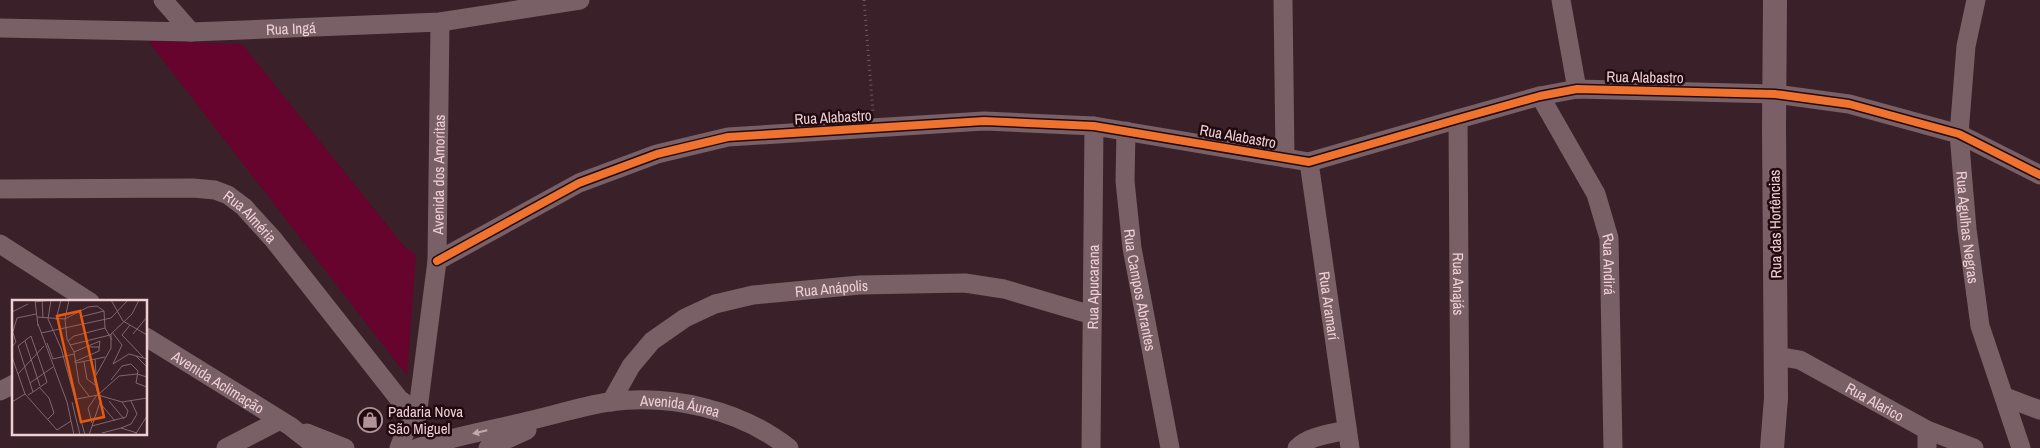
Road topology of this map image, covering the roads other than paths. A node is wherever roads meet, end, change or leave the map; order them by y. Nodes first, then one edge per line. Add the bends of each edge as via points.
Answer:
1 (163, 0) edge
2 (580, 0) edge
3 (1283, 0) edge
4 (1561, 0) edge
5 (1775, 0) edge
6 (1976, 0) edge
7 (440, 22) junction
8 (0, 28) edge
9 (190, 32) junction
10 (1577, 88) junction
11 (1775, 94) junction
12 (1540, 96) junction
13 (1458, 119) junction
14 (1094, 126) junction
15 (1126, 131) junction
16 (1959, 134) junction
17 (1284, 158) junction
18 (1310, 162) junction
19 (2040, 175) edge
20 (0, 189) edge
21 (0, 244) edge
22 (436, 261) junction
23 (87, 300) edge
24 (1092, 315) junction
25 (148, 339) edge
26 (1776, 356) junction
27 (12, 385) edge
28 (0, 391) edge
29 (2005, 397) junction
30 (611, 402) junction
31 (2040, 410) edge
32 (562, 414) junction
33 (417, 415) junction
34 (285, 423) junction
35 (1348, 439) edge
36 (1927, 439) edge
37 (428, 446) edge
38 (226, 448) edge
39 (318, 448) edge
40 (345, 448) edge
41 (399, 448) edge
42 (488, 448) edge
43 (789, 448) edge
44 (1091, 448) edge
45 (1170, 448) edge
46 (1297, 448) edge
47 (1460, 448) edge
48 (1613, 448) edge
49 (1772, 448) edge
50 (1974, 448) edge
51 (2021, 448) edge

1 - 9 street
2 - 7 street, Rua Ingá
3 - 17 street
4 - 10 street
5 - 11 main road, Rua das Hortências
6 - 16 street, Rua Agulhas Negras via 1966,46
7 - 9 street, Rua Ingá
7 - 22 street, Avenida dos Amoritas
8 - 9 street, Rua Ingá
10 - 11 street, Rua Alabastro
10 - 12 street, Rua Alabastro
11 - 16 street, Rua Alabastro via 1849,104
11 - 26 main road, Rua das Hortências
12 - 13 street, Rua Alabastro
12 - 48 street, Rua Andirá via 1596,194 1609,238
13 - 18 street, Rua Alabastro
13 - 47 street, Rua Anajás
14 - 15 street, Rua Alabastro
14 - 22 street, Rua Alabastro via 984,122 728,137 657,154 579,183
14 - 24 street, Rua Apucarana
15 - 17 street, Rua Alabastro
15 - 45 street, Rua Campos Abrantes via 1125,180 1132,248
16 - 19 street, Rua Alabastro
16 - 29 street, Rua Agulhas Negras via 1980,326
17 - 18 street, Rua Alabastro
18 - 35 street, Rua Aramarí
20 - 33 street, Rua Alméria via 193,188 228,195 244,207 273,239 399,399
21 - 23 street
22 - 33 street, Avenida dos Amoritas
24 - 30 street, Rua Anápolis via 1004,289 965,283 860,285 753,295 715,304 685,318 652,341 631,366
24 - 44 street, Rua Apucarana
25 - 34 street, Avenida Aclimação
26 - 36 street, Rua Alarico via 1800,360
26 - 49 main road, Rua das Hortências
27 - 28 street
29 - 31 street
29 - 51 street, Rua Agulhas Negras
30 - 32 street, Avenida Áurea
30 - 43 street, Avenida Áurea via 680,402 727,414 759,428
32 -> 37 street, Avenida Áurea
32 - 42 street, Avenida Áurea
33 - 37 street via 427,430
33 - 41 street, Avenida dos Amoritas via 404,433
34 - 38 street
34 - 39 street, Avenida Aclimação
34 - 40 street, Avenida Aclimação
35 - 46 street via 1312,438
36 - 50 street, Rua Alarico

